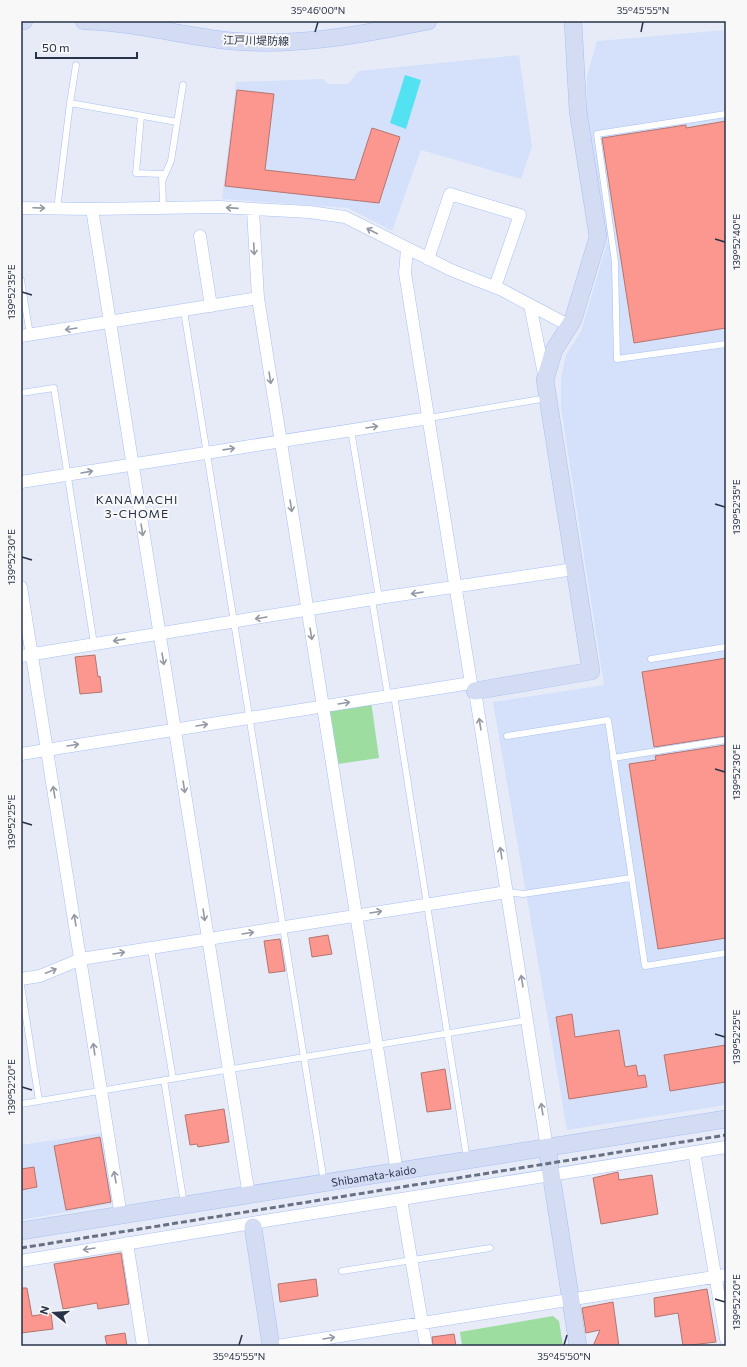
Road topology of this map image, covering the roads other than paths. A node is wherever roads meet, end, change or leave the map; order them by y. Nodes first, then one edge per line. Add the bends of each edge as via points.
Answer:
1 (84, 21) edge
2 (428, 21) edge
3 (573, 21) edge
4 (76, 65) dead end
5 (183, 85) dead end
6 (70, 103) junction
7 (726, 114) edge
8 (141, 116) junction
9 (177, 122) junction
10 (162, 181) junction
11 (163, 207) junction
12 (21, 208) edge
13 (57, 209) junction
14 (92, 210) junction
15 (253, 210) junction
16 (200, 236) dead end
17 (407, 249) junction
18 (428, 259) junction
19 (21, 280) edge
20 (495, 287) junction
21 (258, 298) junction
22 (530, 305) junction
23 (211, 306) junction
24 (184, 311) junction
25 (109, 323) junction
26 (570, 326) junction
27 (25, 336) edge
28 (726, 344) edge
29 (545, 380) junction
30 (21, 393) edge
31 (547, 398) junction
32 (428, 418) junction
33 (351, 430) junction
34 (280, 441) junction
35 (208, 452) junction
36 (132, 464) junction
37 (68, 475) junction
38 (21, 482) edge
39 (574, 569) junction
40 (21, 587) edge
41 (456, 587) junction
42 (376, 599) junction
43 (308, 611) junction
44 (234, 622) junction
45 (158, 633) junction
46 (94, 644) junction
47 (726, 647) edge
48 (26, 655) edge
49 (651, 659) dead end
50 (473, 687) junction
51 (391, 696) junction
52 (322, 706) junction
53 (250, 718) junction
54 (175, 730) junction
55 (507, 736) dead end
56 (726, 740) edge
57 (47, 749) junction
58 (21, 754) edge
59 (613, 758) junction
60 (631, 878) junction
61 (507, 892) junction
62 (427, 904) junction
63 (355, 916) junction
64 (283, 927) junction
65 (208, 939) junction
66 (151, 949) junction
67 (726, 953) edge
68 (81, 959) junction
69 (21, 979) edge
70 (21, 985) edge
71 (528, 1020) junction
72 (448, 1034) junction
73 (376, 1045) junction
74 (304, 1058) junction
75 (228, 1070) junction
76 (173, 1078) junction
77 (164, 1080) junction
78 (101, 1091) junction
79 (39, 1101) junction
80 (21, 1104) edge
81 (726, 1119) edge
82 (726, 1147) edge
83 (547, 1148) junction
84 (694, 1152) junction
85 (467, 1161) junction
86 (397, 1172) junction
87 (552, 1175) junction
88 (324, 1184) junction
89 (249, 1196) junction
90 (401, 1199) junction
91 (184, 1206) junction
92 (121, 1216) junction
93 (252, 1225) junction
94 (21, 1231) edge
95 (127, 1243) junction
96 (490, 1248) dead end
97 (21, 1260) edge
98 (411, 1260) junction
99 (342, 1271) dead end
100 (720, 1276) edge
101 (570, 1299) junction
102 (422, 1323) junction
103 (726, 1339) edge
104 (143, 1346) edge
105 (271, 1346) edge
106 (277, 1346) edge
107 (426, 1346) edge
108 (578, 1346) edge

1 - 2 street, 江戸川堤防線 via 134,25 213,39 254,42 326,38
3 - 26 street via 578,111 598,237
4 - 6 lane
5 - 9 lane
6 - 8 lane
6 - 13 lane
7 - 28 lane via 597,134 615,262 617,359
8 - 9 lane
8 - 10 lane via 136,173 162,174
9 - 10 lane via 171,161
10 - 11 lane
11 - 14 street
15 -> 11 street
12 -> 13 street
13 - 14 street
14 - 25 street
17 -> 15 street via 345,217 310,212
15 -> 21 street
16 - 23 street
17 - 18 street
17 - 32 street via 405,273
18 - 20 street
18 - 20 street via 450,194 520,215
19 - 27 lane
20 - 22 street
21 - 23 street
21 -> 34 street
22 - 26 street
22 - 29 street
23 - 24 street
24 - 25 street
24 - 35 lane
25 -> 27 street
25 - 36 street
26 - 29 street via 554,350
29 - 31 street
30 - 37 lane via 54,388
31 - 32 lane
31 - 39 street
33 -> 32 street
32 - 41 street
33 - 34 street
33 - 42 lane
35 -> 34 street
34 -> 43 street
35 - 36 street
35 - 44 lane
37 -> 36 street
36 -> 45 street
37 - 38 street
37 - 46 lane
39 - 41 street
39 - 50 street via 591,671
40 - 48 street
41 -> 42 street
41 - 50 street
42 - 43 street
42 - 51 lane
43 -> 44 street
43 -> 52 street
44 - 45 street
44 - 53 lane
45 -> 46 street
45 -> 54 street
46 - 48 street
47 - 49 lane
48 - 57 street
50 - 51 street
61 -> 50 street
52 -> 51 street
51 - 62 lane
52 - 53 street
52 - 63 street
54 -> 53 street
53 - 64 lane
57 -> 54 street
54 -> 65 street
55 - 59 lane via 608,720
56 - 59 lane
57 - 58 street
68 -> 57 street
59 - 60 lane
60 - 61 lane via 523,894
60 - 67 lane via 645,966
61 - 62 street
71 -> 61 street
63 -> 62 street
62 - 72 lane
63 - 64 street
63 - 73 street
65 -> 64 street
64 - 74 lane
65 - 66 street
65 - 75 street
68 -> 66 street
66 - 76 lane
69 -> 68 street via 40,976
78 -> 68 street
70 - 79 lane
71 - 72 lane
83 -> 71 street
72 - 73 lane
72 - 85 lane
73 - 74 lane
73 - 86 street
74 - 75 lane
74 - 88 lane
75 - 76 lane
75 - 89 street
76 - 77 lane
77 - 78 lane
77 - 91 lane
78 - 79 lane
92 -> 78 street
79 - 80 lane
81 - 83 street, Shibamata-kaido
82 - 84 street
83 - 85 street, Shibamata-kaido
83 - 87 street
84 - 87 street
84 - 100 street
85 - 86 street, Shibamata-kaido
86 - 88 street, Shibamata-kaido
87 - 90 street
87 - 101 street
88 - 89 street, Shibamata-kaido
89 - 91 street, Shibamata-kaido
90 - 93 street
90 - 98 street
91 - 92 street, Shibamata-kaido
92 - 94 street, Shibamata-kaido
93 - 95 street
93 - 105 street
95 -> 97 street
95 - 104 street
96 - 98 lane
98 - 99 lane
98 - 102 street
100 - 101 street
100 - 103 street
101 - 102 street
101 - 108 street
106 -> 102 street
102 - 107 street

